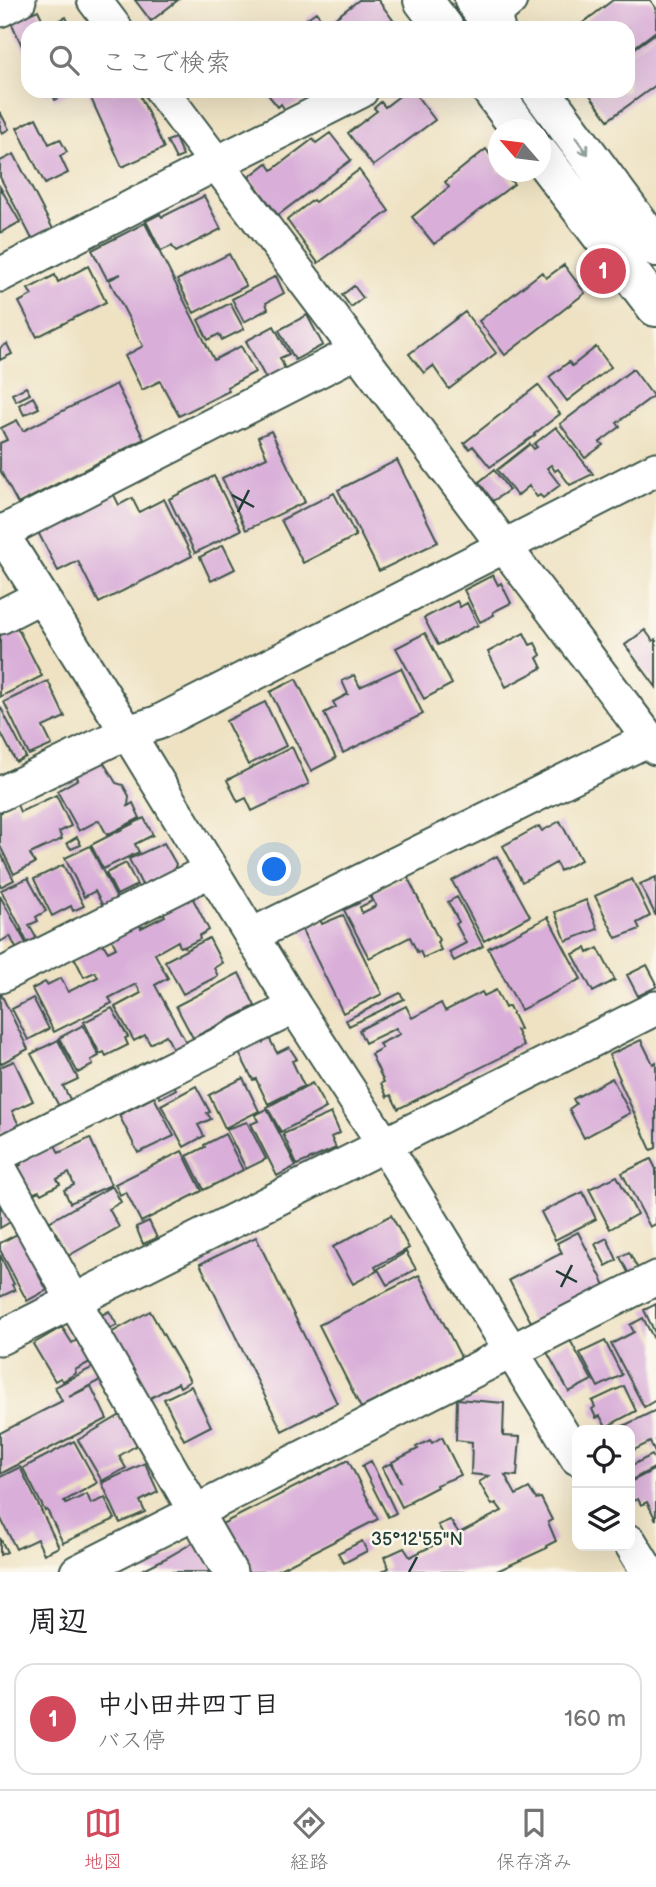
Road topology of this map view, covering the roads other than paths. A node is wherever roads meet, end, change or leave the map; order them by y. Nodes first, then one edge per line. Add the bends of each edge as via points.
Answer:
1 (19, 0) edge
2 (94, 0) edge
3 (423, 0) edge
4 (0, 10) edge
5 (110, 21) edge
6 (439, 21) edge
7 (167, 98) edge
8 (347, 98) edge
9 (497, 98) edge
10 (546, 98) edge
11 (514, 119) edge
12 (216, 163) junction
13 (551, 168) edge
14 (656, 247) edge
15 (0, 275) edge
16 (656, 307) edge
17 (357, 351) junction
18 (656, 469) edge
19 (1, 532) edge
20 (504, 547) junction
21 (41, 596) junction
22 (0, 617) edge
23 (127, 732) junction
24 (652, 744) edge
25 (0, 794) edge
26 (211, 870) junction
27 (252, 935) junction
28 (0, 976) edge
29 (295, 1007) junction
30 (656, 1007) edge
31 (384, 1144) junction
32 (0, 1154) edge
33 (0, 1169) edge
34 (656, 1278) edge
35 (74, 1301) junction
36 (0, 1338) edge
37 (510, 1351) junction
38 (572, 1450) edge
39 (197, 1513) junction
40 (77, 1572) edge
41 (230, 1572) edge

1 - 4 street
2 - 5 street
3 - 6 street
7 - 12 street
8 - 12 street
9 - 11 street
10 -> 14 street
12 - 15 street
12 - 17 street
13 - 16 street
17 - 19 street
17 - 20 street
18 - 20 street
19 - 21 street
20 - 23 street via 157,723
20 - 24 street
21 - 22 street
21 - 23 street
23 - 25 street
23 - 26 street
24 - 27 street
26 - 27 street
26 - 28 street
27 - 29 street
29 - 31 street
29 - 32 street
30 - 31 street
31 - 35 street
31 - 37 street
33 - 35 street
34 - 37 street
35 - 36 street
35 - 39 street
37 - 38 street
37 - 39 street
39 - 40 street
39 - 41 street

